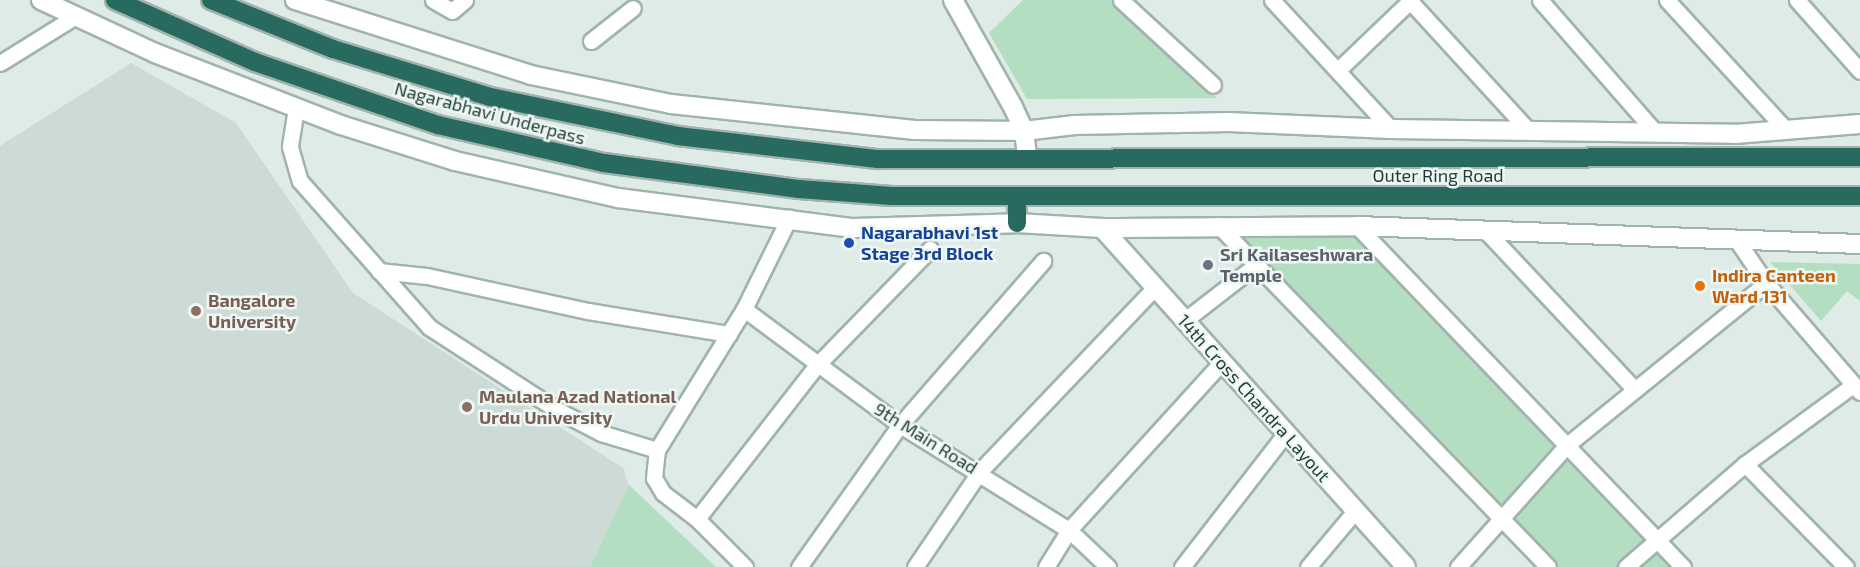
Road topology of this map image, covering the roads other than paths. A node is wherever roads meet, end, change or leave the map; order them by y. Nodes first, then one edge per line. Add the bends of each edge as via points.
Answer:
1 (41, 0) edge
2 (115, 0) edge
3 (211, 0) edge
4 (295, 0) edge
5 (433, 0) edge
6 (465, 0) edge
7 (953, 0) edge
8 (1121, 0) edge
9 (1272, 0) edge
10 (1410, 0) edge
11 (1540, 0) edge
12 (1667, 0) edge
13 (1797, 0) edge
14 (635, 3) edge
15 (74, 17) junction
16 (591, 42) dead end
17 (0, 63) edge
18 (1338, 70) junction
19 (1860, 71) edge
20 (1213, 85) dead end
21 (296, 108) junction
22 (1860, 124) edge
23 (1391, 129) junction
24 (1529, 130) junction
25 (1786, 130) junction
26 (1024, 131) junction
27 (1656, 133) junction
28 (1026, 157) junction
29 (1860, 157) edge
30 (1017, 196) junction
31 (1860, 196) edge
32 (789, 218) junction
33 (1017, 223) junction
34 (1218, 225) junction
35 (1357, 226) junction
36 (1102, 228) junction
37 (1485, 230) junction
38 (1736, 239) junction
39 (1860, 244) edge
40 (930, 249) dead end
41 (1043, 261) dead end
42 (1256, 265) junction
43 (379, 271) junction
44 (1766, 284) junction
45 (1155, 286) junction
46 (744, 309) junction
47 (1185, 320) junction
48 (729, 334) junction
49 (1222, 362) junction
50 (817, 365) junction
51 (1857, 389) edge
52 (1635, 390) junction
53 (900, 425) junction
54 (1286, 433) junction
55 (1568, 445) junction
56 (657, 450) junction
57 (1745, 464) junction
58 (980, 471) junction
59 (1355, 511) junction
60 (697, 519) junction
61 (1501, 522) junction
62 (1069, 530) junction
63 (1655, 538) junction
64 (745, 567) edge
65 (799, 567) edge
66 (915, 567) edge
67 (1046, 567) edge
68 (1108, 567) edge
69 (1182, 567) edge
70 (1308, 567) edge
71 (1406, 567) edge
72 (1458, 567) edge
73 (1548, 567) edge
74 (1626, 567) edge
75 (1683, 567) edge
76 (1846, 567) edge

1 - 15 street
2 - 30 highway, Nagarabhavi Underpass via 255,62 353,98 530,149 799,189 892,196
3 - 28 highway, Nagarabhavi Underpass via 333,49 414,76 490,98 678,136 878,159
4 - 26 street via 531,75 671,104 915,130
5 - 6 street via 452,11
7 - 26 street
8 - 20 street
9 - 18 street
10 - 18 street
10 - 24 street
11 - 27 street
12 - 25 street
13 - 19 street
14 - 16 street
15 - 17 street
15 - 21 street
18 - 23 street
21 - 32 street via 455,160 537,181 618,198
21 - 43 street via 290,147 300,181
22 - 25 street
23 - 24 street
23 - 26 street via 1228,122 1075,125
24 - 27 street
25 - 27 street
26 - 28 street
28 - 29 highway, Outer Ring Road
30 - 31 highway, Outer Ring Road
30 - 33 highway
32 - 33 street via 853,228
32 - 46 street
33 - 36 street
34 - 35 street
34 - 36 street
34 - 42 street
35 - 37 street
35 - 55 street
36 - 45 street, 14th Cross Chandra Layout
37 - 38 street
37 - 52 street
38 - 39 street
38 - 44 street
40 - 50 street
41 - 53 street
42 - 47 street
42 - 61 street
43 - 48 street via 427,276 588,311
43 - 56 street via 429,327 557,410 601,433
44 - 51 street
44 - 52 street
45 - 47 street, 14th Cross Chandra Layout
45 - 58 street
46 - 48 street
46 - 50 street, 9th Main Road
47 - 49 street, 14th Cross Chandra Layout
48 - 56 street
49 - 54 street, 14th Cross Chandra Layout
49 - 62 street
50 - 53 street, 9th Main Road
50 - 60 street
51 - 57 street
52 - 55 street
53 - 58 street, 9th Main Road
53 - 65 street
54 - 59 street, 14th Cross Chandra Layout
54 - 69 street
55 - 61 street
55 - 63 street
56 - 60 street via 654,478 663,493
57 - 63 street
57 - 76 street
58 - 62 street, 9th Main Road
58 - 66 street
59 - 70 street
59 - 71 street, 14th Cross Chandra Layout
60 - 64 street
61 - 72 street
61 - 73 street
62 - 67 street
62 - 68 street, 9th Main Road
63 - 74 street
63 - 75 street

